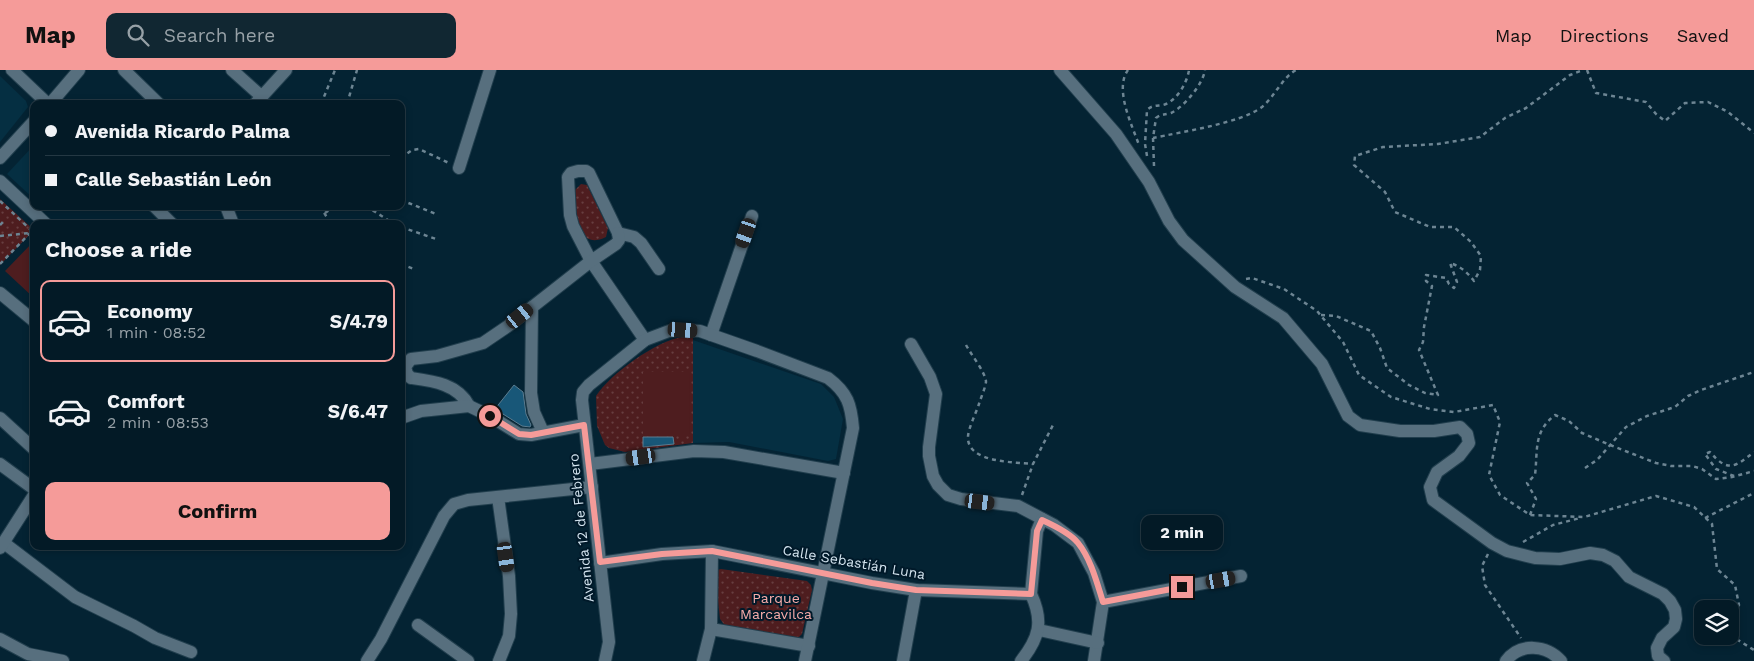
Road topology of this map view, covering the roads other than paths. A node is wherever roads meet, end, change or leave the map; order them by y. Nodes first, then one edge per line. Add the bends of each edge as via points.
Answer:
1 (12, 70) edge
2 (79, 70) edge
3 (124, 70) edge
4 (232, 70) edge
5 (286, 70) edge
6 (490, 70) edge
7 (1060, 70) edge
8 (45, 100) edge
9 (53, 100) edge
10 (155, 100) edge
11 (258, 100) edge
12 (30, 125) edge
13 (0, 158) edge
14 (459, 168) road end
15 (0, 181) edge
16 (30, 209) edge
17 (31, 210) edge
18 (158, 210) edge
19 (752, 216) dead end
20 (42, 220) edge
21 (168, 220) edge
22 (618, 233) junction
23 (591, 261) junction
24 (659, 269) dead end
25 (0, 293) edge
26 (532, 307) junction
27 (30, 319) edge
28 (711, 335) junction
29 (646, 340) junction
30 (911, 344) dead end
31 (469, 406) junction
32 (405, 417) edge
33 (0, 418) edge
34 (584, 425) junction
35 (544, 432) junction
36 (30, 445) edge
37 (0, 464) edge
38 (590, 464) junction
39 (844, 473) junction
40 (30, 485) edge
41 (592, 487) junction
42 (498, 497) junction
43 (30, 501) edge
44 (1042, 520) junction
45 (2, 545) edge
46 (712, 551) junction
47 (600, 562) junction
48 (823, 572) junction
49 (1240, 576) dead end
50 (916, 590) junction
51 (1031, 594) junction
52 (1103, 602) junction
53 (418, 626) dead end
54 (711, 629) junction
55 (1039, 630) junction
56 (0, 639) edge
57 (1098, 643) junction
58 (809, 646) junction
59 (191, 652) dead end
60 (26, 657) edge
61 (63, 661) edge
62 (367, 661) edge
63 (468, 661) edge
64 (500, 661) edge
65 (605, 661) edge
66 (703, 661) edge
67 (805, 661) edge
68 (903, 661) edge
69 (1021, 661) edge
70 (1094, 661) edge
71 (1506, 661) edge
72 (1561, 661) edge
73 (1664, 661) edge

1 - 8 street
2 - 9 street
3 - 10 street
4 - 11 street
5 - 11 street
6 - 14 street
7 - 73 street via 1116,134 1183,240 1230,282 1283,318 1322,364 1348,416 1360,425 1400,431 1460,428 1467,434 1469,443 1459,456 1438,472 1430,487 1433,500 1492,543 1507,550 1534,558 1560,560 1590,553 1603,555 1629,577 1663,594 1675,610 1676,619 1674,627 1657,648 1658,656
12 - 13 street
15 - 16 street
17 - 20 street
18 - 21 street
19 - 28 street
22 - 23 street via 616,244
22 - 23 street via 589,173 571,173 568,177 570,215
22 - 24 street via 634,237 641,243
23 - 26 street
23 - 29 street
25 - 27 street
26 - 31 street via 483,343 437,356 412,359 405,367 411,378 452,388 465,398
26 - 35 street via 531,393 534,412
28 - 29 street, Avenida 12 de Febrero via 700,331 669,331
28 - 39 street, Avenida 12 de Febrero via 828,378 838,385 851,407 853,428
29 - 34 street, Avenida 12 de Febrero via 583,392
30 - 44 street via 936,394 929,456 938,485 948,495 1018,506
31 - 32 street via 421,411
31 - 35 street via 519,434
33 - 36 street
34 - 35 street
34 - 38 street, Avenida 12 de Febrero
37 - 40 street
38 - 39 street via 694,451 724,452
38 - 41 street, Avenida 12 de Febrero
39 - 48 street, Avenida 12 de Febrero
41 - 42 street
41 - 47 street, Avenida 12 de Febrero
42 - 62 street via 454,504 444,516
42 - 64 street via 509,576 510,614 509,636
43 - 45 street
44 - 51 street via 1037,531
44 - 52 street via 1078,543 1094,573
45 - 59 street via 75,597 155,638
46 - 47 street, Calle Sebastián Luna
46 - 48 street, Calle Sebastián Luna
46 - 54 street
47 - 65 street, Avenida 12 de Febrero via 609,642
48 - 50 street, Calle Sebastián Luna
48 - 58 street, Avenida 12 de Febrero
49 - 52 street
50 - 51 street, Calle Sebastián Luna
50 - 68 street
51 - 55 street
52 - 57 street
53 - 63 street
54 - 58 street
54 - 66 street
55 - 57 street
55 - 69 street
56 - 60 street
57 - 70 street
58 - 67 street, Avenida 12 de Febrero
60 - 61 street
71 - 72 street via 1518,651 1528,648 1551,652

